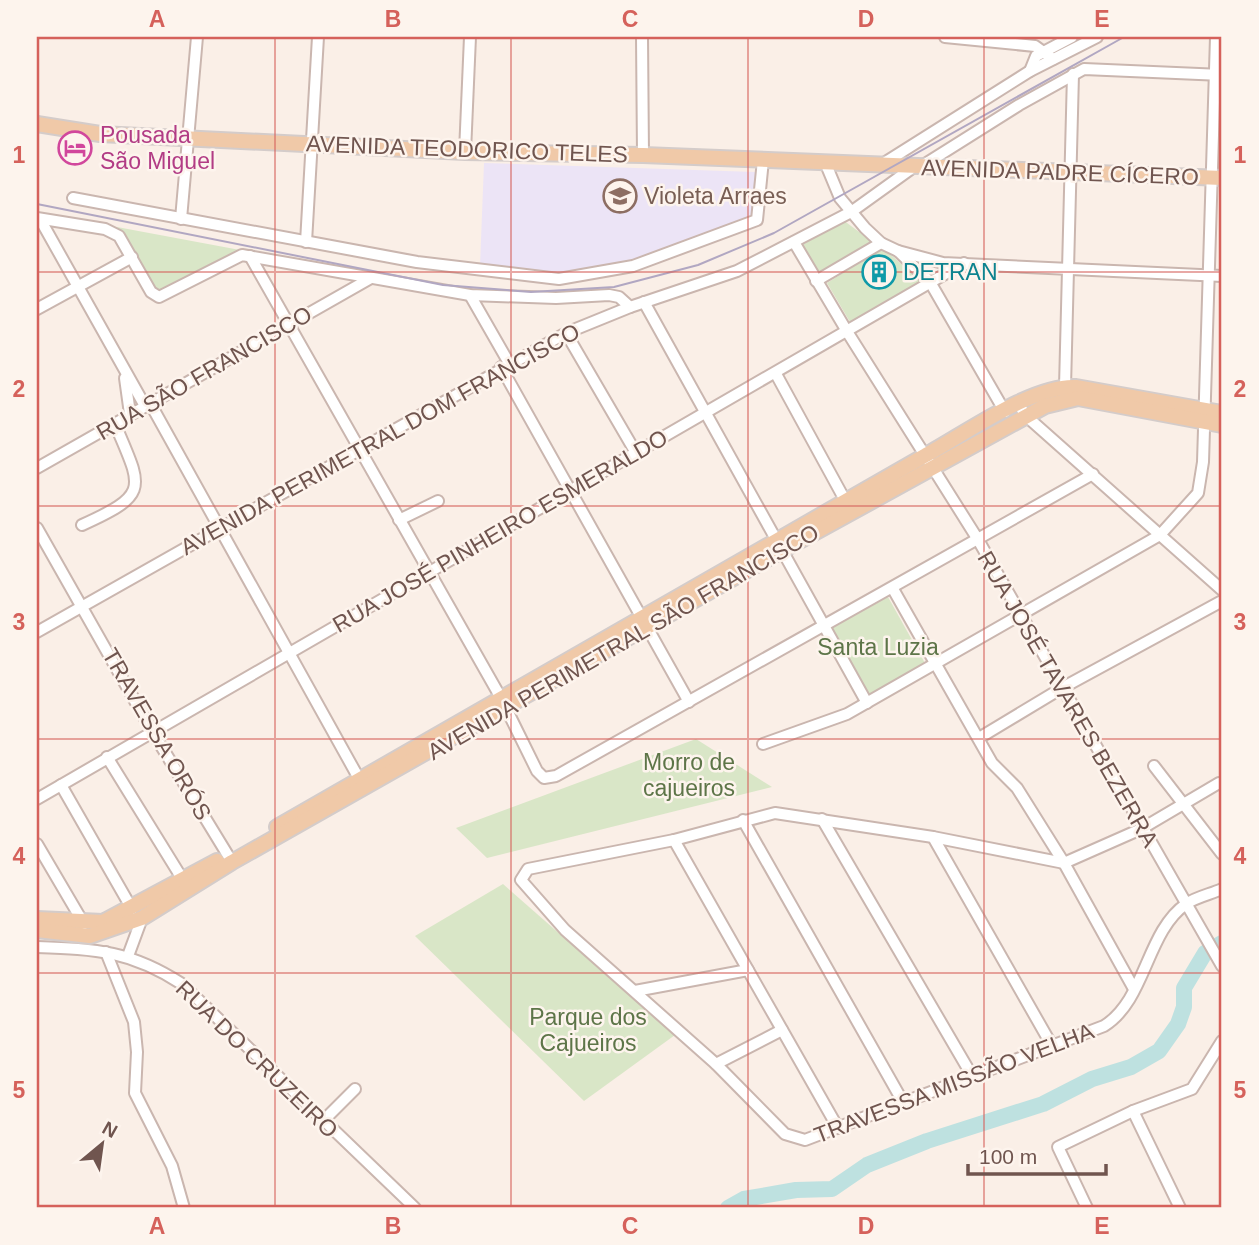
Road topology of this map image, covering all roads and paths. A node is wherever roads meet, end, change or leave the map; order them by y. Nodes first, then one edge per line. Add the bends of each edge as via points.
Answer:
1 (197, 37) edge
2 (318, 37) edge
3 (470, 37) edge
4 (642, 37) edge
5 (945, 37) edge
6 (1072, 37) edge
7 (1097, 37) edge
8 (1216, 37) edge
9 (1043, 51) junction
10 (1053, 59) junction
11 (1030, 71) junction
12 (1073, 74) junction
13 (1219, 75) edge
14 (37, 124) edge
15 (190, 139) junction
16 (312, 143) junction
17 (465, 152) junction
18 (643, 155) junction
19 (763, 160) junction
20 (825, 162) junction
21 (881, 164) junction
22 (898, 165) joint
23 (918, 166) junction
24 (1070, 171) junction
25 (1217, 178) edge
26 (73, 198) dead end
27 (851, 212) junction
28 (38, 219) edge
29 (181, 219) junction
30 (306, 242) junction
31 (794, 242) junction
32 (881, 243) junction
33 (898, 251) junction
34 (250, 256) junction
35 (132, 257) junction
36 (964, 264) junction
37 (1069, 268) junction
38 (1209, 275) junction
39 (1222, 276) edge
40 (371, 278) junction
41 (816, 281) junction
42 (930, 282) junction
43 (78, 287) junction
44 (470, 295) junction
45 (644, 302) junction
46 (629, 307) junction
47 (37, 309) edge
48 (288, 325) junction
49 (565, 332) junction
50 (848, 333) junction
51 (505, 365) junction
52 (124, 372) junction
53 (776, 374) junction
54 (1065, 387) junction
55 (1118, 401) junction
56 (148, 405) junction
57 (1022, 410) junction
58 (1005, 412) junction
59 (706, 413) junction
60 (1222, 413) edge
61 (130, 414) junction
62 (1203, 418) junction
63 (115, 424) junction
64 (1222, 425) edge
65 (358, 451) junction
66 (636, 453) junction
67 (930, 461) junction
68 (37, 468) edge
69 (1093, 474) junction
70 (570, 490) junction
71 (438, 501) dead end
72 (846, 502) junction
73 (399, 520) junction
74 (82, 525) dead end
75 (37, 528) edge
76 (219, 529) junction
77 (1160, 536) junction
78 (977, 538) junction
79 (780, 545) junction
80 (430, 571) junction
81 (893, 589) junction
82 (1222, 590) edge
83 (1222, 601) edge
84 (82, 605) junction
85 (1020, 615) junction
86 (644, 623) junction
87 (823, 627) junction
88 (37, 632) edge
89 (289, 653) junction
90 (937, 664) junction
91 (1062, 688) junction
92 (689, 702) junction
93 (503, 703) junction
94 (867, 703) junction
95 (152, 731) junction
96 (979, 738) junction
97 (763, 744) dead end
98 (107, 757) junction
99 (1154, 766) dead end
100 (1219, 783) dead end
101 (61, 785) junction
102 (362, 785) junction
103 (37, 799) edge
104 (1183, 802) junction
105 (822, 819) junction
106 (743, 820) junction
107 (1141, 829) junction
108 (933, 836) junction
109 (674, 840) junction
110 (37, 844) edge
111 (1222, 853) edge
112 (230, 859) junction
113 (1064, 863) junction
114 (183, 880) junction
115 (1222, 889) edge
116 (1186, 904) junction
117 (137, 913) junction
118 (37, 919) edge
119 (84, 924) junction
120 (37, 929) edge
121 (37, 947) edge
122 (106, 952) junction
123 (128, 956) junction
124 (1222, 966) edge
125 (748, 970) junction
126 (1134, 989) junction
127 (635, 991) junction
128 (782, 1030) junction
129 (1222, 1041) edge
130 (1051, 1044) junction
131 (716, 1064) junction
132 (971, 1074) junction
133 (355, 1088) dead end
134 (903, 1102) junction
135 (1133, 1111) junction
136 (323, 1121) junction
137 (838, 1128) junction
138 (184, 1208) edge
139 (415, 1208) edge
140 (1087, 1208) edge
141 (1181, 1208) edge

1 - 15 street
2 - 16 street
3 - 17 street
4 - 18 street
5 - 9 street via 1035,46
6 - 9 street
7 - 10 street
8 - 13 street
9 - 10 street
9 - 11 street
10 - 11 street
11 - 21 street
12 - 13 street via 1095,69
12 - 23 street, AVENIDA PERIMETRAL DOM FRANCISCO
12 - 24 street
13 - 25 street
14 - 15 main road, AVENIDA TEODORICO TELES via 100,134
15 - 16 main road, AVENIDA TEODORICO TELES
15 - 29 street
16 - 17 main road, AVENIDA TEODORICO TELES
16 - 30 street
17 - 18 main road, AVENIDA TEODORICO TELES
18 - 19 main road, AVENIDA TEODORICO TELES
19 - 20 main road, AVENIDA TEODORICO TELES
19 - 30 street via 757,220 634,266 559,279 417,262
20 - 21 main road, AVENIDA TEODORICO TELES
20 - 27 street
21 - 22 main road, AVENIDA TEODORICO TELES
22 - 23 main road, AVENIDA PADRE CÍCERO
23 - 24 main road, AVENIDA PADRE CÍCERO
23 - 27 street, AVENIDA PERIMETRAL DOM FRANCISCO
24 - 25 main road, AVENIDA PADRE CÍCERO
24 - 37 street
25 - 38 street
26 - 29 street
27 - 31 street, AVENIDA PERIMETRAL DOM FRANCISCO
27 - 32 street
28 - 35 street via 113,233
28 - 43 street
29 - 30 street
31 - 41 street, RUA JOSÉ TAVARES BEZERRA
31 - 45 street, AVENIDA PERIMETRAL DOM FRANCISCO via 728,275
32 - 33 street
32 - 41 street
33 - 36 street via 930,262
33 - 42 street
34 - 35 street via 231,258 159,297 151,292
34 - 40 street
34 - 48 street
35 - 43 street
36 - 37 street
36 - 42 street, RUA JOSÉ PINHEIRO ESMERALDO
37 - 38 street
37 - 54 street
38 - 39 street
38 - 62 street
40 - 44 street
40 - 48 street, RUA SÃO FRANCISCO
41 - 50 street, RUA JOSÉ TAVARES BEZERRA
42 - 50 street, RUA JOSÉ PINHEIRO ESMERALDO
42 - 58 street
43 - 47 street
43 - 52 street
44 - 46 street via 609,295
44 - 51 street
45 - 46 street, AVENIDA PERIMETRAL DOM FRANCISCO
45 - 59 street
46 - 49 street, AVENIDA PERIMETRAL DOM FRANCISCO
48 - 56 street, RUA SÃO FRANCISCO
48 - 65 street
49 - 51 street, AVENIDA PERIMETRAL DOM FRANCISCO
49 - 66 street
50 - 53 street, RUA JOSÉ PINHEIRO ESMERALDO
50 - 67 street, RUA JOSÉ TAVARES BEZERRA
51 - 65 street, AVENIDA PERIMETRAL DOM FRANCISCO
51 - 70 street
52 - 56 street
52 - 61 street
53 - 59 street, RUA JOSÉ PINHEIRO ESMERALDO
53 - 72 street
54 - 55 main road, AVENIDA PERIMETRAL SÃO FRANCISCO
54 - 57 main road, AVENIDA PERIMETRAL SÃO FRANCISCO
55 - 57 main road, AVENIDA PERIMETRAL SÃO FRANCISCO via 1078,398
55 - 62 main road, AVENIDA PERIMETRAL SÃO FRANCISCO
56 - 61 street, RUA SÃO FRANCISCO
56 - 76 street
57 - 58 main road, AVENIDA PERIMETRAL SÃO FRANCISCO
57 - 67 main road, AVENIDA PERIMETRAL SÃO FRANCISCO
57 - 69 street
58 - 67 main road, AVENIDA PERIMETRAL SÃO FRANCISCO
59 - 66 street, RUA JOSÉ PINHEIRO ESMERALDO
59 - 79 street
60 - 62 main road, AVENIDA PERIMETRAL SÃO FRANCISCO
61 - 63 street, RUA SÃO FRANCISCO
62 - 64 main road, AVENIDA PERIMETRAL SÃO FRANCISCO
62 - 77 street via 1198,493
63 - 68 street, RUA SÃO FRANCISCO
63 - 74 street via 135,474 133,490 121,508
65 - 73 street
65 - 76 street, AVENIDA PERIMETRAL DOM FRANCISCO
66 - 70 street, RUA JOSÉ PINHEIRO ESMERALDO
67 - 72 main road, AVENIDA PERIMETRAL SÃO FRANCISCO
67 - 78 street, RUA JOSÉ TAVARES BEZERRA
67 - 79 main road, AVENIDA PERIMETRAL SÃO FRANCISCO
69 - 77 street
69 - 78 street
70 - 80 street, RUA JOSÉ PINHEIRO ESMERALDO
70 - 86 street
71 - 73 street
72 - 79 main road, AVENIDA PERIMETRAL SÃO FRANCISCO
73 - 80 street
75 - 84 street, TRAVESSA ORÓS
76 - 84 street, AVENIDA PERIMETRAL DOM FRANCISCO
76 - 89 street
77 - 82 street
77 - 85 street
78 - 81 street
78 - 85 street, RUA JOSÉ TAVARES BEZERRA
79 - 86 main road, AVENIDA PERIMETRAL SÃO FRANCISCO
79 - 87 street
80 - 89 street, RUA JOSÉ PINHEIRO ESMERALDO
80 - 93 street
81 - 87 street
81 - 90 street
83 - 91 street
84 - 88 street, AVENIDA PERIMETRAL DOM FRANCISCO
84 - 95 street, TRAVESSA ORÓS
85 - 90 street
85 - 91 street, RUA JOSÉ TAVARES BEZERRA
86 - 92 street
86 - 93 main road, AVENIDA PERIMETRAL SÃO FRANCISCO
87 - 92 street
87 - 94 street
89 - 95 street, RUA JOSÉ PINHEIRO ESMERALDO
89 - 102 street
90 - 94 street
90 - 96 street
91 - 96 street
91 - 107 street, RUA JOSÉ TAVARES BEZERRA
92 - 93 street via 556,776 544,778
93 - 102 main road, AVENIDA PERIMETRAL SÃO FRANCISCO
94 - 97 street
95 - 98 street, RUA JOSÉ PINHEIRO ESMERALDO
95 - 112 street, TRAVESSA ORÓS
96 - 113 street via 992,763 1028,803
98 - 101 street, RUA JOSÉ PINHEIRO ESMERALDO
98 - 114 street
99 - 104 street
100 - 104 street
101 - 103 street, RUA JOSÉ PINHEIRO ESMERALDO
101 - 117 street
102 - 112 main road, AVENIDA PERIMETRAL SÃO FRANCISCO
104 - 107 street
104 - 111 street
105 - 106 street via 775,813
105 - 108 street
105 - 132 street
106 - 109 street
106 - 134 street
107 - 113 street
107 - 116 street, RUA JOSÉ TAVARES BEZERRA
108 - 113 street
108 - 130 street
109 - 125 street
109 - 127 street via 528,869 522,874 522,883 565,930
110 - 119 street
112 - 114 main road, AVENIDA PERIMETRAL SÃO FRANCISCO
112 - 117 main road, AVENIDA PERIMETRAL SÃO FRANCISCO
113 - 126 street
114 - 117 main road, AVENIDA PERIMETRAL SÃO FRANCISCO
115 - 116 street
116 - 124 street, RUA JOSÉ TAVARES BEZERRA
116 - 126 street, TRAVESSA MISSÃO VELHA via 1153,950
117 - 119 main road, AVENIDA PERIMETRAL SÃO FRANCISCO
117 - 120 main road, AVENIDA PERIMETRAL SÃO FRANCISCO via 90,936
117 - 123 street
118 - 119 main road, AVENIDA PERIMETRAL SÃO FRANCISCO
121 - 122 street, RUA DO CRUZEIRO
122 - 123 street, RUA DO CRUZEIRO
122 - 138 street via 134,1022 135,1093 172,1166
123 - 136 street, RUA DO CRUZEIRO via 190,990
125 - 127 street
125 - 128 street
126 - 130 street, TRAVESSA MISSÃO VELHA via 1113,1020
127 - 131 street
128 - 131 street
128 - 137 street
129 - 135 street via 1192,1089
130 - 132 street, TRAVESSA MISSÃO VELHA
131 - 137 street, TRAVESSA MISSÃO VELHA via 785,1134 805,1140
132 - 134 street, TRAVESSA MISSÃO VELHA
133 - 136 street
134 - 137 street, TRAVESSA MISSÃO VELHA
135 - 140 street via 1058,1147
135 - 141 street
136 - 139 street, RUA DO CRUZEIRO

